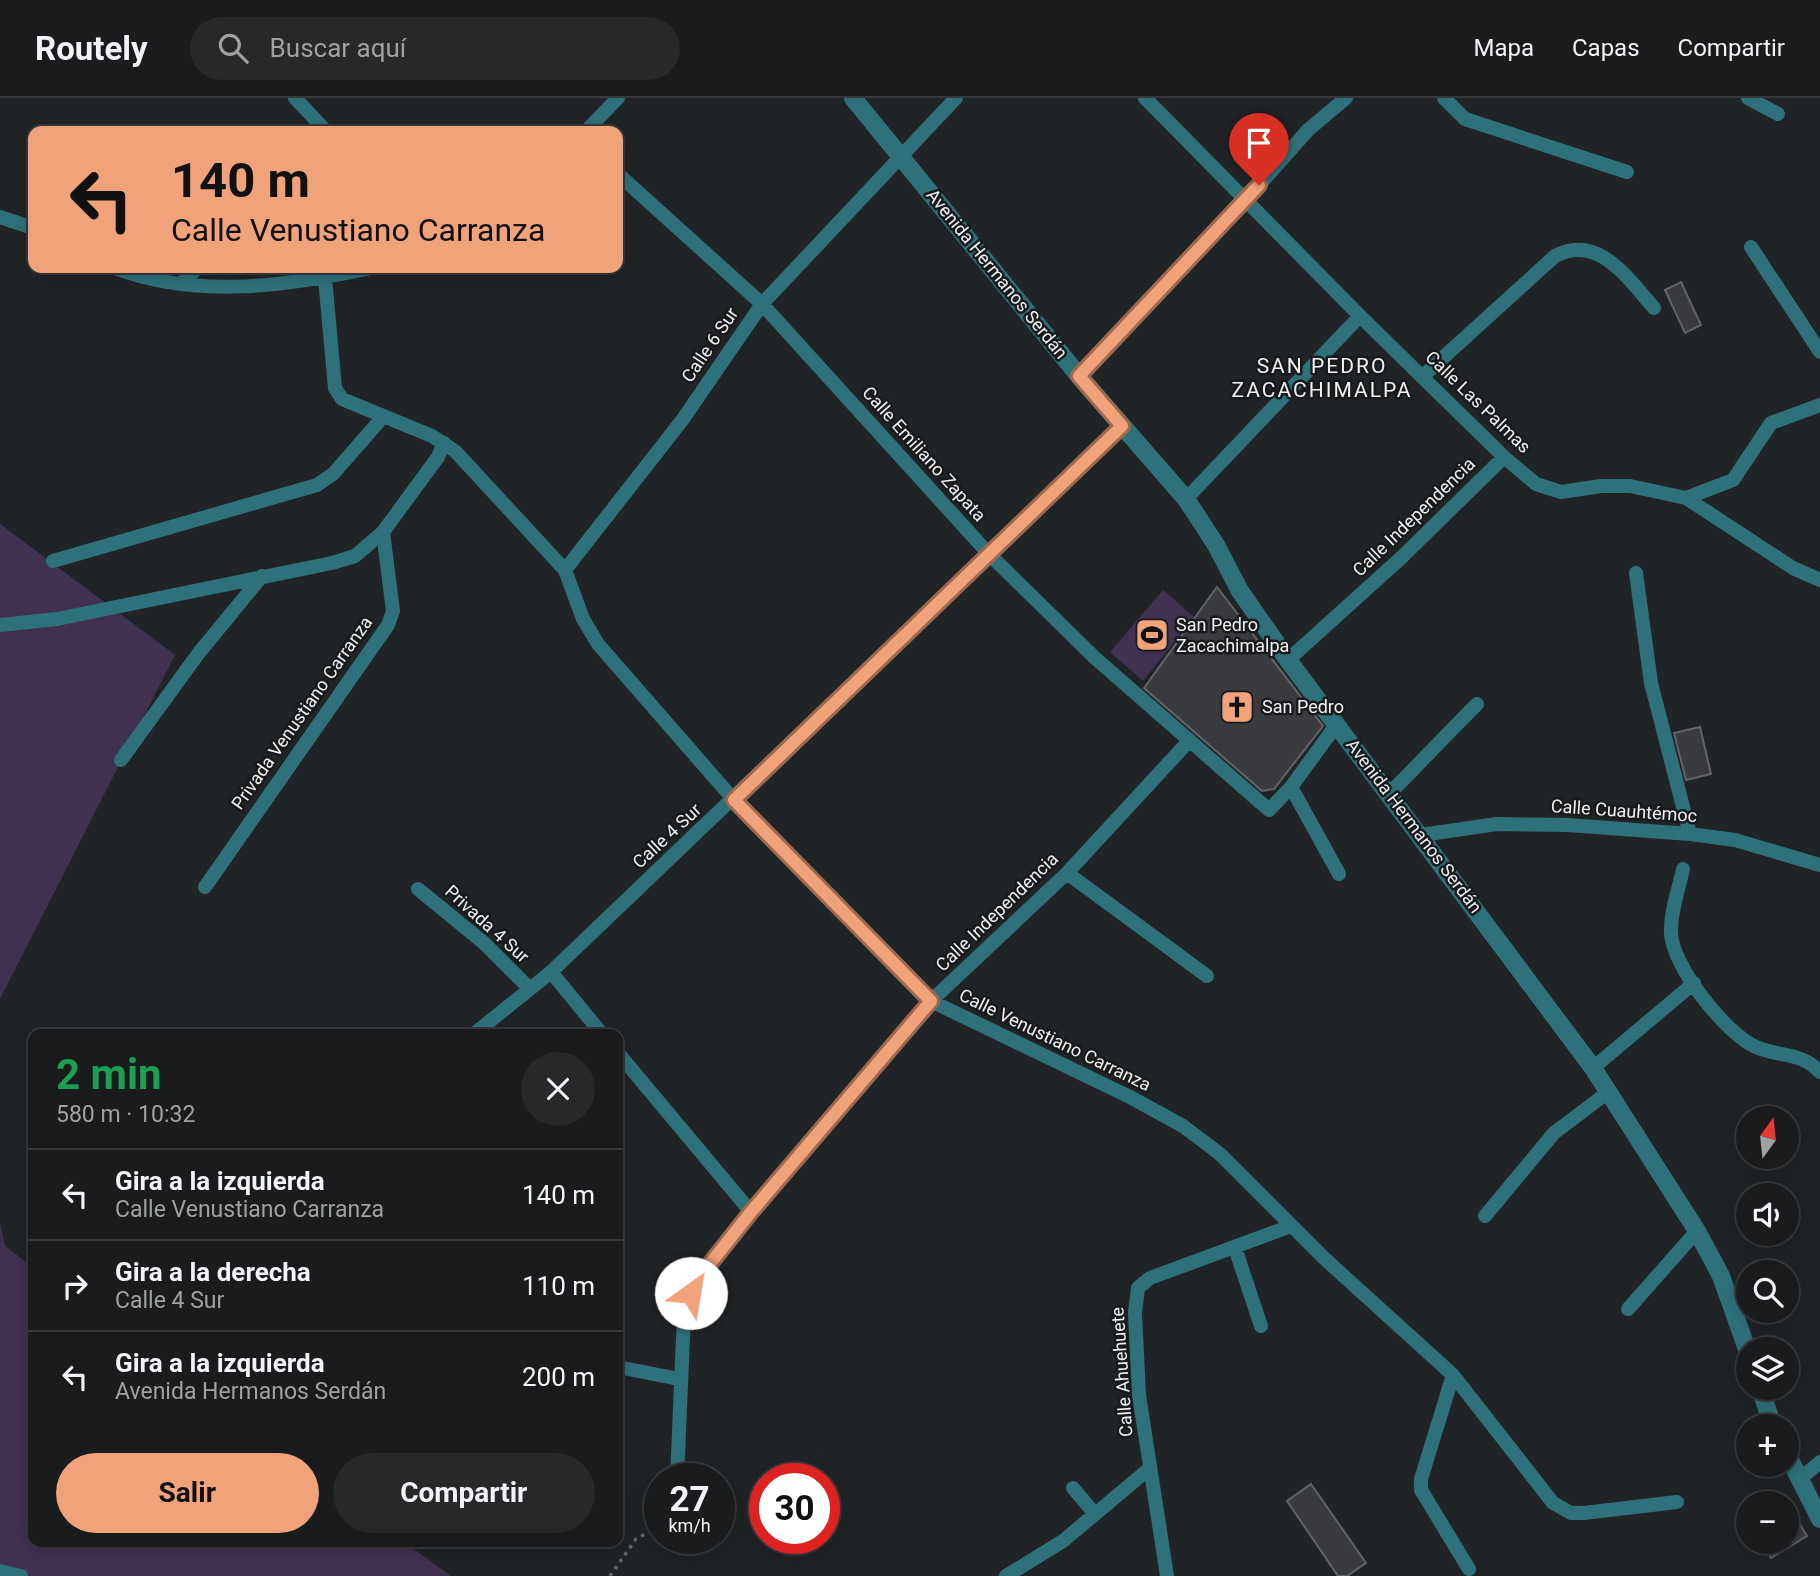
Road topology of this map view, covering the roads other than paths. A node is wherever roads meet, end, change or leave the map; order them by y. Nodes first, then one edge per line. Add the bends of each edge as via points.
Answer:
1 (295, 98) edge
2 (853, 98) edge
3 (956, 98) edge
4 (1145, 98) edge
5 (1346, 98) edge
6 (1444, 98) edge
7 (1748, 98) edge
8 (611, 100) edge
9 (1778, 114) dead end
10 (321, 126) edge
11 (590, 126) edge
12 (901, 153) junction
13 (1627, 172) dead end
14 (623, 179) edge
15 (1245, 201) junction
16 (0, 216) edge
17 (28, 227) edge
18 (1751, 247) dead end
19 (136, 273) edge
20 (192, 273) edge
21 (348, 273) edge
22 (324, 278) junction
23 (181, 284) junction
24 (762, 304) junction
25 (1654, 308) dead end
26 (1360, 316) junction
27 (1820, 352) edge
28 (1424, 375) junction
29 (1079, 376) junction
30 (1820, 405) edge
31 (383, 417) junction
32 (1122, 426) junction
33 (444, 443) junction
34 (1504, 457) junction
35 (1686, 498) junction
36 (1186, 499) junction
37 (383, 532) junction
38 (988, 553) junction
39 (53, 561) dead end
40 (565, 570) junction
41 (1636, 573) dead end
42 (262, 576) junction
43 (1820, 580) edge
44 (0, 625) edge
45 (1288, 660) junction
46 (1477, 704) dead end
47 (1337, 724) junction
48 (1188, 742) junction
49 (121, 760) dead end
50 (1291, 786) junction
51 (1390, 793) junction
52 (734, 800) junction
53 (1690, 834) junction
54 (1421, 835) junction
55 (1820, 865) edge
56 (1683, 869) dead end
57 (1067, 873) junction
58 (1339, 874) dead end
59 (205, 887) dead end
60 (418, 889) dead end
61 (551, 972) junction
62 (1207, 976) dead end
63 (1694, 984) junction
64 (530, 989) junction
65 (931, 1001) junction
66 (480, 1029) edge
67 (598, 1029) edge
68 (623, 1059) edge
69 (1593, 1068) junction
70 (1820, 1072) edge
71 (1607, 1093) junction
72 (751, 1212) junction
73 (1485, 1216) dead end
74 (1291, 1226) junction
75 (1697, 1231) junction
76 (1236, 1248) junction
77 (1628, 1309) dead end
78 (1261, 1326) dead end
79 (1743, 1337) edge
80 (623, 1368) edge
81 (1453, 1376) junction
82 (679, 1380) junction
83 (1820, 1462) edge
84 (679, 1463) edge
85 (1150, 1468) junction
86 (1799, 1479) joint
87 (1073, 1488) dead end
88 (1677, 1502) dead end
89 (1095, 1514) junction
90 (1820, 1519) edge
91 (1469, 1569) dead end
92 (0, 1571) edge
93 (21, 1576) edge
94 (1006, 1576) edge
95 (1167, 1576) edge

1 - 10 street
2 - 12 street, Avenida Hermanos Serdán
3 - 12 street, Calle 6 Sur
4 - 15 street, Calle Las Palmas
5 - 15 street via 1308,130
6 - 13 street via 1465,119
7 - 9 street
8 - 11 street
12 - 24 street, Calle 6 Sur
12 - 29 street, Avenida Hermanos Serdán
14 - 24 street, Calle Emiliano Zapata
15 - 26 street, Calle Las Palmas
15 - 29 street
16 - 17 street
18 - 27 street
19 - 23 street
20 - 23 street
21 - 22 street
22 - 23 street via 237,286
22 - 31 street, Calle Venustiano Carranza via 335,388 348,404
24 - 38 street, Calle Emiliano Zapata
24 - 40 street, Calle 6 Sur via 683,419
25 - 28 street via 1606,256 1586,250 1565,251
26 - 28 street, Calle Las Palmas
26 - 36 street
28 - 34 street, Calle Las Palmas
29 - 32 street, Avenida Hermanos Serdán
30 - 35 street via 1771,423 1733,480
31 - 33 street, Calle Venustiano Carranza
31 - 39 street via 325,481
32 - 36 street, Avenida Hermanos Serdán
32 - 38 street, Calle 4 Sur
33 - 37 street
33 - 40 street, Calle Venustiano Carranza
34 - 35 street, Calle Las Palmas via 1536,484 1552,491 1630,486
34 - 45 street, Calle Independencia
35 - 43 street, Calle Las Palmas via 1793,568
36 - 45 street, Avenida Hermanos Serdán via 1240,592
37 - 42 street via 355,556
37 - 59 street, Privada Venustiano Carranza via 393,611 388,625
38 - 48 street, Calle Emiliano Zapata
38 - 52 street, Calle 4 Sur
40 - 52 street, Calle Venustiano Carranza via 589,630
41 - 53 street via 1651,683
42 - 44 street via 57,619
42 - 49 street
45 - 47 street, Avenida Hermanos Serdán
46 - 51 street
47 - 50 street
47 - 51 street, Avenida Hermanos Serdán
48 - 50 street, Calle Emiliano Zapata via 1269,810
48 - 57 street, Calle Independencia
50 - 58 street
51 - 54 street, Avenida Hermanos Serdán
52 - 61 street, Calle 4 Sur
52 - 65 street, Calle Venustiano Carranza
53 - 54 street, Calle Cuauhtémoc via 1497,824
53 - 55 street, Calle Cuauhtémoc via 1735,840
54 - 69 street, Avenida Hermanos Serdán
56 - 63 street via 1671,933
57 - 62 street
57 - 65 street, Calle Independencia
60 - 64 street, Privada 4 Sur via 484,943
61 - 64 street, Calle 4 Sur
61 - 67 street
63 - 69 street
63 - 70 street via 1722,1020 1754,1046 1801,1057
64 - 66 street, Calle 4 Sur
65 - 72 street, Calle Independencia
65 - 74 street, Calle Venustiano Carranza via 1183,1126 1220,1154
68 - 72 street
69 - 71 street, Avenida Hermanos Serdán
71 - 73 street via 1554,1133
71 - 75 street, Avenida Hermanos Serdán
72 - 82 street, Calle Independencia via 691,1293 684,1314
74 - 76 street, Calle Ahuehuete
74 - 81 street, Calle Venustiano Carranza
75 - 77 street
75 - 79 street, Avenida Hermanos Serdán via 1729,1294
76 - 78 street
76 - 85 street, Calle Ahuehuete via 1150,1278 1138,1288 1139,1395
80 - 82 street
81 - 88 street, Calle Venustiano Carranza via 1562,1509 1584,1513
81 - 91 street via 1421,1490
82 - 84 street, Calle Independencia
83 - 86 street
85 - 89 street
85 - 95 street, Calle Ahuehuete
86 - 90 street
87 - 89 street
89 - 94 street via 1063,1541
92 - 93 street

